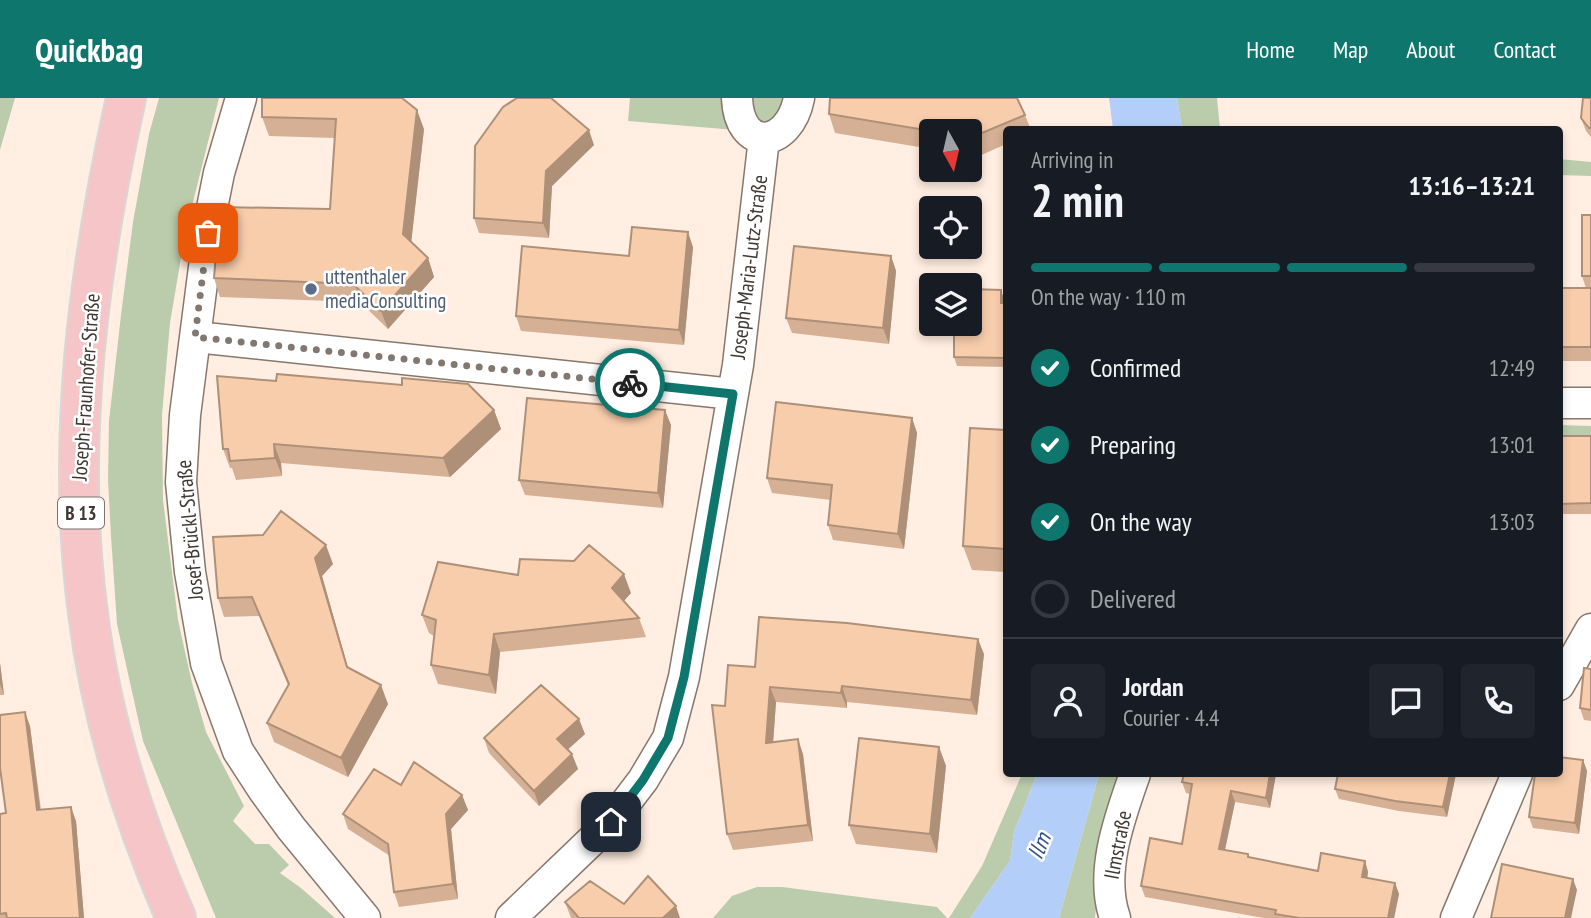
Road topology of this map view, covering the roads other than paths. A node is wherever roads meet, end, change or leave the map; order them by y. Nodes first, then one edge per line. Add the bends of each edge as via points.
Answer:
1 (126, 98) edge
2 (241, 98) edge
3 (737, 98) edge
4 (799, 98) edge
5 (764, 138) junction
6 (195, 337) junction
7 (733, 394) junction
8 (1563, 403) edge
9 (1591, 403) edge
10 (1591, 629) edge
11 (1563, 678) edge
12 (1135, 777) edge
13 (1516, 777) edge
14 (176, 918) edge
15 (365, 918) edge
16 (511, 918) edge
17 (1115, 918) edge
18 (1456, 918) edge

1 - 14 main road, Joseph-Fraunhofer-Straße / B 13 via 85,339 80,483 84,586 116,747
2 - 6 street, Josef-Brückl-Straße via 211,213
3 - 5 street via 747,131
4 - 5 street via 787,127
5 - 7 street, Joseph-Maria-Lutz-Straße
6 - 7 street
6 - 15 street, Josef-Brückl-Straße via 181,482 206,663 245,761 291,828
7 - 16 street, Joseph-Maria-Lutz-Straße via 684,677 668,738 611,822
8 - 9 street
10 - 11 street
12 - 17 street, Ilmstraße via 1118,828 1110,873
13 - 18 street

